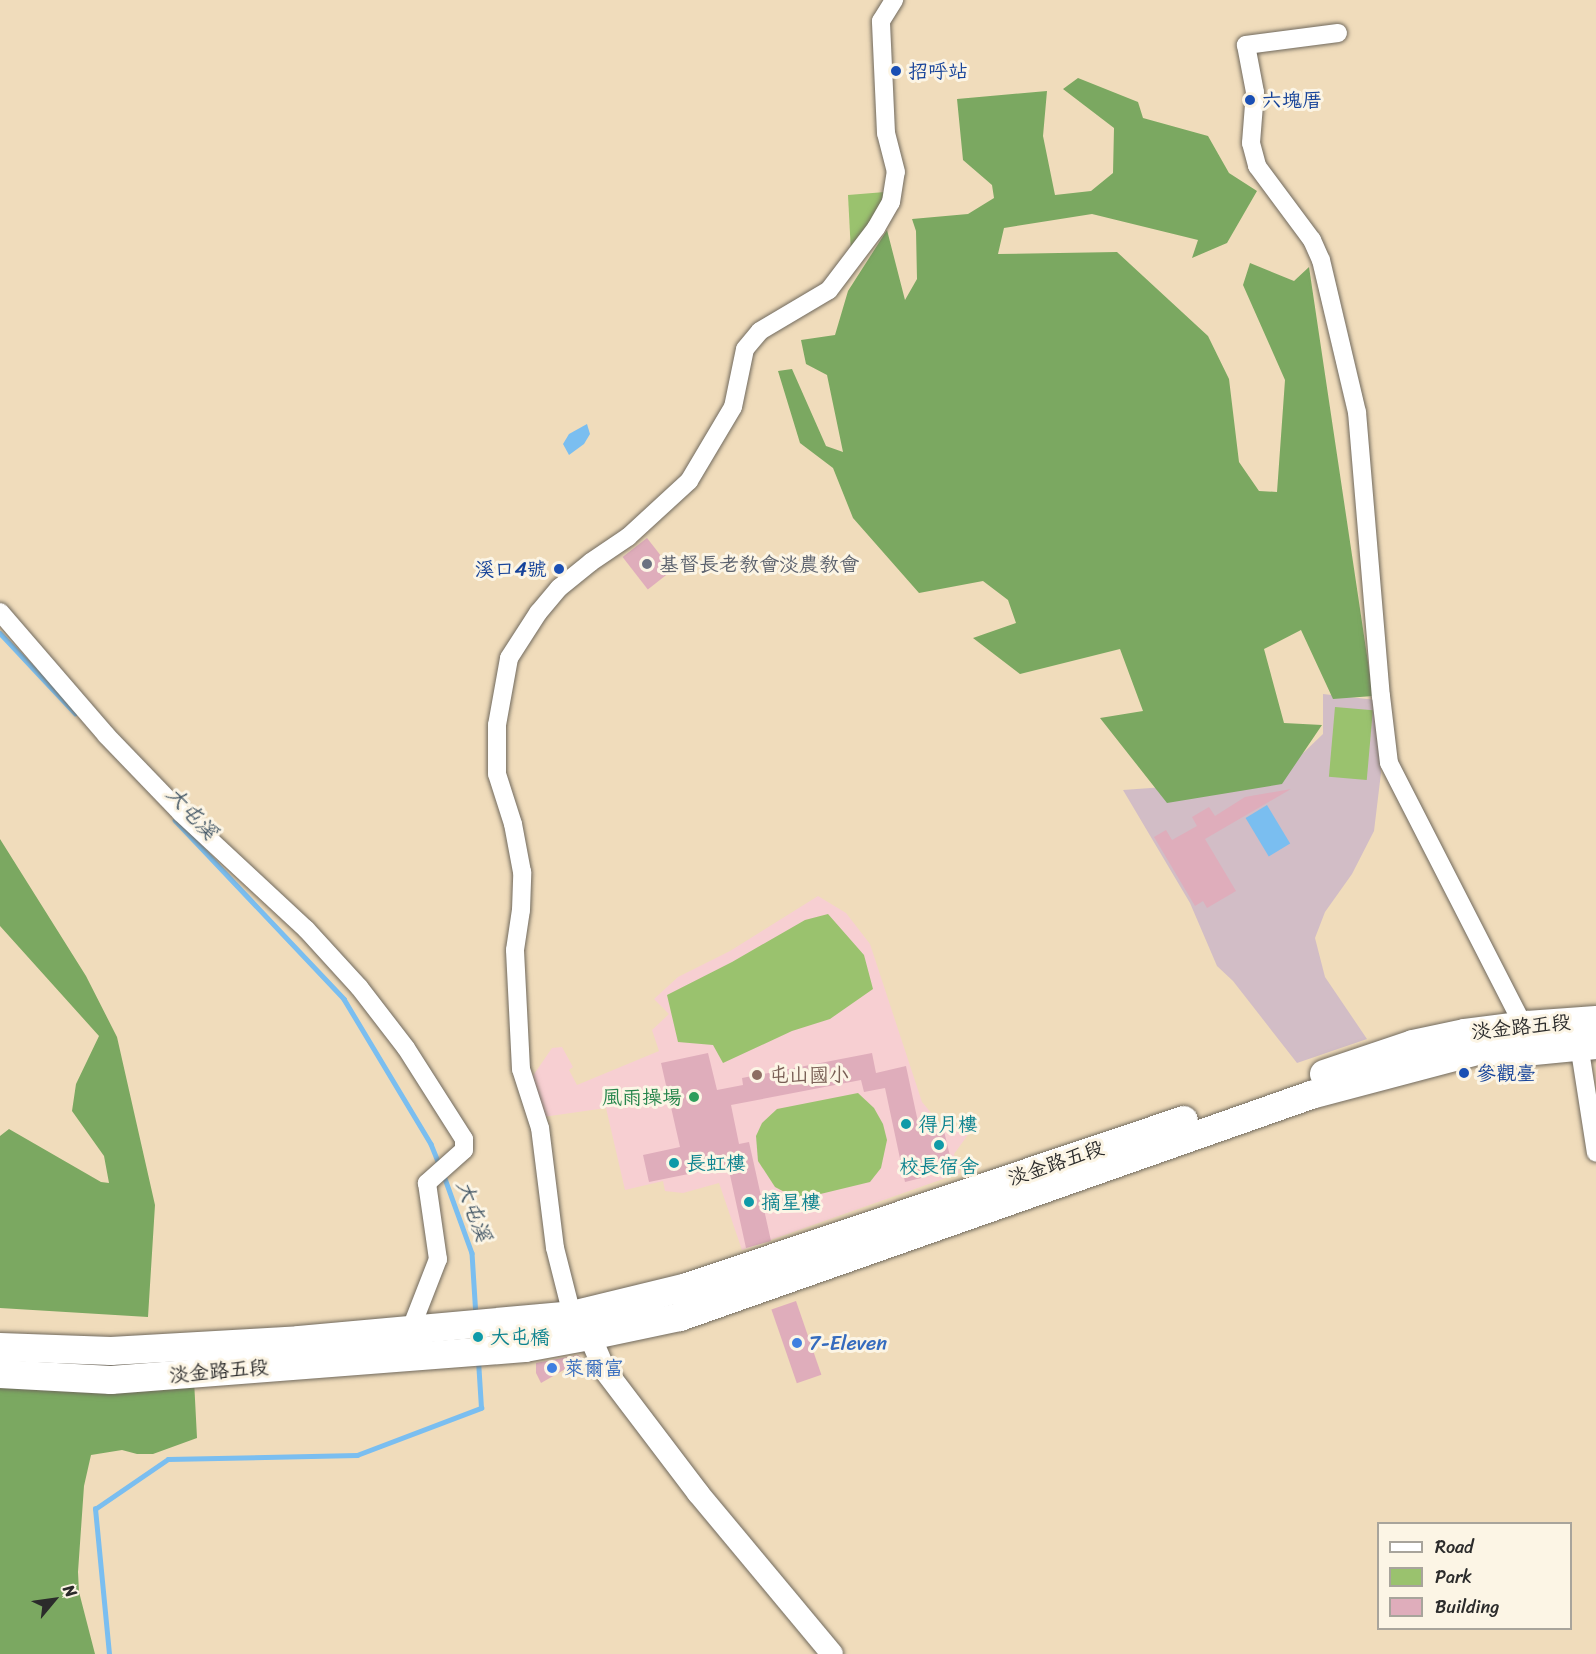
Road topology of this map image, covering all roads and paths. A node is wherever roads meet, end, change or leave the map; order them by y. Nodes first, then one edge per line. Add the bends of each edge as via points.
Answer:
1 (894, 0) edge
2 (1338, 33) dead end
3 (0, 612) edge
4 (1587, 1034) edge
5 (1523, 1038) junction
6 (1596, 1153) edge
7 (801, 1263) junction
8 (572, 1315) junction
9 (522, 1334) junction
10 (590, 1336) junction
11 (428, 1338) junction
12 (0, 1347) edge
13 (0, 1374) edge
14 (832, 1654) edge

1 - 8 street via 881,21 886,133 896,172 891,202 876,228 828,290 760,331 745,349 733,407 689,481 628,537 560,588 538,613 509,658 497,725 497,774 513,824 522,872 514,950 520,1069 540,1128 555,1248
2 - 5 street via 1246,45 1255,92 1251,143 1257,166 1312,240 1321,260 1357,412 1389,763
3 - 11 street via 106,735 181,813 306,928 359,987 405,1048 464,1139 464,1150 427,1183 438,1259
4 - 5 main road, 淡金路五段
4 - 6 street
5 - 7 main road, 淡金路五段 via 1311,1095
7 - 8 main road, 淡金路五段
7 - 10 main road, 淡金路五段 via 680,1317
8 - 9 main road, 淡金路五段
8 - 10 street
9 - 10 main road, 淡金路五段
9 - 11 main road
10 - 14 street via 604,1369 698,1493
11 - 12 main road, 淡金路五段 via 111,1350
11 - 13 main road, 淡金路五段 via 111,1380

